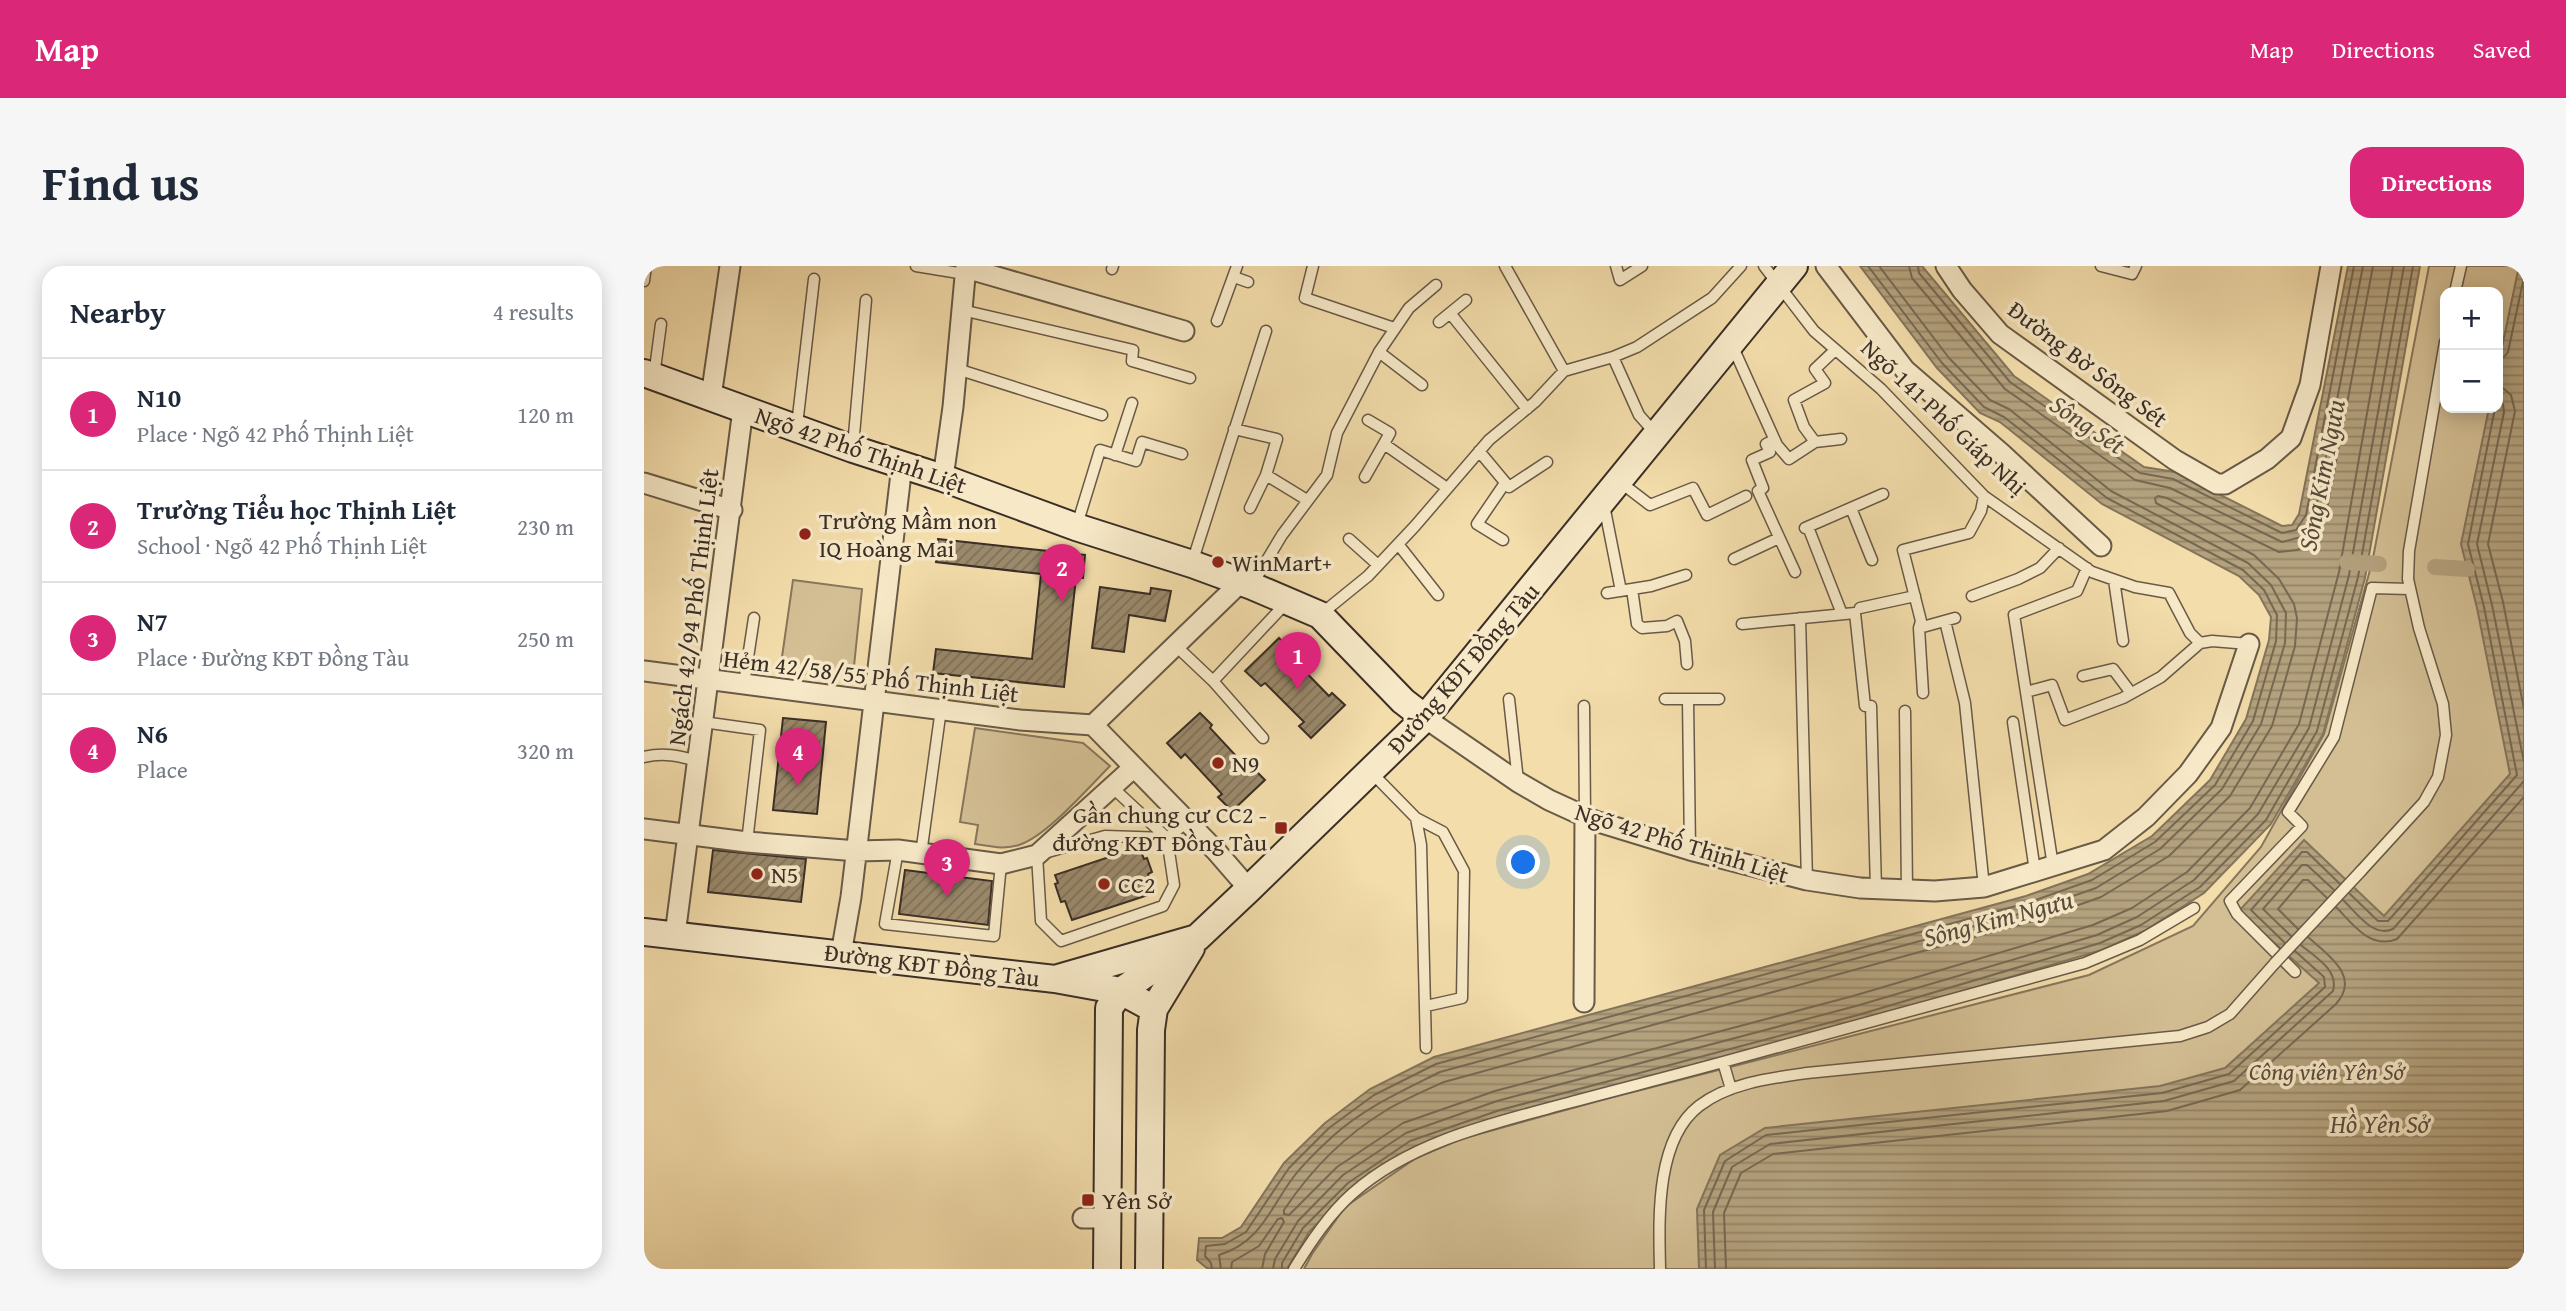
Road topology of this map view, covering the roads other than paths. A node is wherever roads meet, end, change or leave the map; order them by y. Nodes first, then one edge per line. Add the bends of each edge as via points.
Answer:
1 (646, 266) edge
2 (730, 266) edge
3 (916, 266) edge
4 (1313, 266) edge
5 (1505, 266) edge
6 (1616, 266) edge
7 (1642, 266) edge
8 (1741, 266) edge
9 (1826, 266) edge
10 (1946, 266) edge
11 (2101, 266) edge
12 (2136, 266) edge
13 (2331, 266) edge
14 (2461, 266) edge
15 (966, 269) edge
16 (1236, 271) edge
17 (1779, 272) edge
18 (814, 279) dead end
19 (644, 281) edge
20 (1248, 282) dead end
21 (1436, 285) dead end
22 (2456, 287) edge
23 (866, 300) dead end
24 (1465, 300) dead end
25 (962, 310) junction
26 (1450, 313) junction
27 (1217, 321) dead end
28 (1440, 322) dead end
29 (661, 324) dead end
30 (1394, 328) junction
31 (1184, 331) dead end
32 (1266, 331) dead end
33 (1731, 343) junction
34 (1835, 350) junction
35 (2444, 350) edge
36 (1379, 352) junction
37 (1613, 357) junction
38 (957, 369) junction
39 (1564, 371) junction
40 (649, 375) edge
41 (1190, 378) dead end
42 (1422, 385) dead end
43 (710, 397) junction
44 (1132, 403) dead end
45 (743, 409) junction
46 (1527, 409) junction
47 (1102, 415) dead end
48 (1368, 420) dead end
49 (797, 429) junction
50 (1234, 429) junction
51 (1656, 434) junction
52 (1841, 439) dead end
53 (1775, 442) junction
54 (1815, 442) junction
55 (1384, 444) junction
56 (853, 449) junction
57 (1479, 451) junction
58 (1115, 454) junction
59 (1182, 454) dead end
60 (1548, 462) dead end
61 (902, 465) junction
62 (1266, 475) junction
63 (1365, 477) dead end
64 (943, 478) junction
65 (1505, 483) junction
66 (644, 484) edge
67 (1447, 488) junction
68 (1611, 491) junction
69 (1883, 494) dead end
70 (1745, 496) dead end
71 (1984, 496) junction
72 (1307, 500) junction
73 (1250, 508) dead end
74 (1851, 508) junction
75 (732, 510) junction
76 (1076, 527) junction
77 (1779, 538) junction
78 (1349, 539) dead end
79 (1503, 540) dead end
80 (1398, 544) junction
81 (2101, 546) dead end
82 (2059, 548) junction
83 (1734, 559) dead end
84 (1872, 560) dead end
85 (1192, 564) junction
86 (1378, 565) junction
87 (2087, 568) junction
88 (1795, 572) dead end
89 (1686, 575) dead end
90 (2114, 580) junction
91 (1246, 584) junction
92 (1632, 589) junction
93 (2410, 590) junction
94 (1621, 591) junction
95 (1607, 593) dead end
96 (1438, 595) dead end
97 (1915, 596) junction
98 (1972, 596) dead end
99 (1287, 601) junction
100 (1858, 610) junction
101 (1842, 614) junction
102 (1320, 615) junction
103 (754, 618) dead end
104 (1800, 618) junction
105 (1742, 624) dead end
106 (1919, 628) junction
107 (2123, 640) dead end
108 (2200, 643) junction
109 (2249, 644) joint
110 (1175, 645) junction
111 (1687, 664) dead end
112 (644, 671) edge
113 (2083, 677) dead end
114 (708, 679) junction
115 (1213, 681) junction
116 (744, 684) junction
117 (2026, 692) junction
118 (1923, 693) dead end
119 (2131, 693) junction
120 (874, 699) junction
121 (1509, 699) dead end
122 (1665, 699) dead end
123 (1688, 699) junction
124 (1719, 699) dead end
125 (1584, 706) dead end
126 (941, 709) junction
127 (1905, 711) dead end
128 (1425, 718) junction
129 (703, 722) junction
130 (2013, 722) dead end
131 (1093, 725) junction
132 (1263, 737) dead end
133 (644, 757) edge
134 (698, 761) junction
135 (1133, 768) junction
136 (1370, 772) junction
137 (1518, 782) junction
138 (1112, 786) junction
139 (1585, 816) junction
140 (1416, 818) junction
141 (1187, 822) junction
142 (644, 829) edge
143 (688, 834) junction
144 (1167, 838) junction
145 (747, 842) junction
146 (898, 850) junction
147 (1690, 850) junction
148 (857, 851) junction
149 (921, 854) junction
150 (1037, 855) junction
151 (1001, 864) junction
152 (2044, 868) junction
153 (1807, 880) junction
154 (1984, 887) junction
155 (1249, 889) junction
156 (1876, 889) junction
157 (1907, 891) junction
158 (2194, 908) dead end
159 (644, 932) edge
160 (675, 935) junction
161 (1197, 938) junction
162 (841, 954) junction
163 (2295, 972) dead end
164 (1055, 979) junction
165 (1115, 1000) junction
166 (1584, 1002) dead end
167 (1426, 1006) junction
168 (1154, 1009) junction
169 (1426, 1048) dead end
170 (1723, 1062) junction
171 (1731, 1089) junction
172 (1107, 1269) edge
173 (1149, 1269) edge
174 (1294, 1269) edge
175 (1660, 1269) edge

1 - 19 lane
2 - 43 street
3 - 15 lane
4 - 30 lane via 1304,298
5 - 39 lane
6 - 7 lane via 1620,279
8 - 37 lane via 1712,298
9 - 81 street, Ngõ 141 Phố Giáp Nhị via 1905,370
10 - 13 street, Đường Bờ Sông Sét via 2000,334 2175,460 2217,484 2225,484 2267,459 2291,438 2310,385
11 - 12 lane via 2132,274
14 - 22 lane
15 - 25 street
15 - 31 street
16 - 20 lane
16 - 27 lane
17 - 33 main road, Đường KĐT Đồng Tàu
17 - 34 lane, Ngõ 141 Phố Giáp Nhị via 1814,331
18 - 49 lane
21 - 30 lane
23 - 56 lane
24 - 26 lane
25 - 38 street
25 - 41 lane via 1133,350 1132,361
26 - 28 lane
26 - 46 lane
29 - 40 lane
30 - 36 lane
32 - 50 lane
33 - 51 main road, Đường KĐT Đồng Tàu
33 - 53 lane
34 - 54 lane via 1815,369 1825,383 1794,400
34 - 71 lane, Ngõ 141 Phố Giáp Nhị via 1881,389
35 - 93 lane via 2409,551
36 - 42 lane
36 - 72 lane via 1337,433 1331,467
37 - 39 lane
37 - 51 lane via 1639,415
38 - 47 lane
38 - 64 street
39 - 46 lane
40 - 43 main road, Ngõ 42 Phố Thịnh Liệt
43 - 45 main road, Ngõ 42 Phố Thịnh Liệt
44 - 58 lane
45 - 49 main road, Ngõ 42 Phố Thịnh Liệt
45 - 75 street, Ngách 42/94 Phố Thịnh Liệt
46 - 57 lane
48 - 55 lane via 1390,433
49 - 56 main road, Ngõ 42 Phố Thịnh Liệt
50 - 62 lane via 1277,439
50 - 85 lane
51 - 68 main road, Đường KĐT Đồng Tàu
52 - 54 lane
53 - 54 lane via 1789,459
53 - 77 lane via 1766,444 1770,452 1752,460 1763,488 1758,491
55 - 63 lane
55 - 67 lane
56 - 61 main road, Ngõ 42 Phố Thịnh Liệt
57 - 65 lane
57 - 67 lane
58 - 59 lane via 1136,461 1142,442
58 - 76 lane via 1100,450
60 - 65 lane via 1509,487
61 - 64 main road, Ngõ 42 Phố Thịnh Liệt
61 - 120 street
62 - 72 lane
62 - 73 lane
64 - 76 main road, Ngõ 42 Phố Thịnh Liệt
65 - 79 lane via 1477,524
66 - 75 street
67 - 80 lane
68 - 70 lane via 1650,505 1692,488 1707,515
68 - 94 lane
68 - 128 main road, Đường KĐT Đồng Tàu
69 - 74 lane
71 - 82 lane, Ngõ 141 Phố Giáp Nhị
71 - 97 lane via 1982,511 1969,533 1903,550
72 - 91 lane
74 - 84 lane
74 - 101 lane via 1806,528
75 - 114 street, Ngách 42/94 Phố Thịnh Liệt
76 - 85 main road, Ngõ 42 Phố Thịnh Liệt
77 - 83 lane
77 - 88 lane
78 - 86 lane
80 - 86 lane
80 - 96 lane
82 - 87 lane, Ngõ 141 Phố Giáp Nhị
82 - 98 lane via 2039,568
85 - 91 main road, Ngõ 42 Phố Thịnh Liệt
86 - 102 lane
87 - 90 lane, Ngõ 141 Phố Giáp Nhị
87 - 117 lane via 2077,591 2014,615
89 - 92 lane
90 - 107 lane
90 - 108 lane, Ngõ 141 Phố Giáp Nhị via 2169,593
91 - 99 main road, Ngõ 42 Phố Thịnh Liệt
91 - 110 street
92 - 94 lane
92 - 111 lane via 1637,624 1642,628 1677,621
93 - 163 lane via 2372,588 2333,737 2288,813 2302,825 2230,901 2237,914
93 - 171 lane, bridge via 2443,704 2446,735 2438,777 2424,802 2230,1014 2179,1036 1807,1073
94 - 95 lane
97 - 100 lane
97 - 106 lane
99 - 102 main road, Ngõ 42 Phố Thịnh Liệt
99 - 115 lane
100 - 101 lane
100 - 156 lane via 1868,706
101 - 104 lane
102 - 128 main road, Ngõ 42 Phố Thịnh Liệt
103 - 116 lane
104 - 105 lane
104 - 153 lane
106 - 118 lane
106 - 154 lane via 1950,620 1965,703
108 - 109 lane
108 - 119 lane via 2161,677
109 - 152 street, Ngõ 42 Phố Thịnh Liệt via 2221,728 2188,775 2104,850
110 - 115 lane
110 - 131 street
112 - 114 street, Hẻm 42/58/55 Phố Thịnh Liệt
113 - 119 lane via 2113,668
114 - 116 street, Hẻm 42/58/55 Phố Thịnh Liệt
114 - 129 street, Ngách 42/94 Phố Thịnh Liệt
115 - 132 lane
116 - 120 street, Hẻm 42/58/55 Phố Thịnh Liệt
117 - 119 lane via 2052,685 2065,720
117 - 152 lane
120 - 126 street, Hẻm 42/58/55 Phố Thịnh Liệt
120 - 148 street
121 - 137 lane
122 - 123 lane
123 - 124 lane
123 - 147 lane
125 - 139 lane
126 - 131 street, Hẻm 42/58/55 Phố Thịnh Liệt
126 - 149 lane
127 - 157 lane
128 - 136 main road, Đường KĐT Đồng Tàu
128 - 137 street, Ngõ 42 Phố Thịnh Liệt
129 - 134 street, Ngách 42/94 Phố Thịnh Liệt
129 - 145 lane via 760,730
130 - 152 lane
131 - 135 street
133 - 134 lane via 673,755
134 - 143 street, Ngách 42/94 Phố Thịnh Liệt
135 - 138 street
135 - 141 street
136 - 140 lane
136 - 155 main road, Đường KĐT Đồng Tàu
137 - 139 street, Ngõ 42 Phố Thịnh Liệt
138 - 144 lane
138 - 150 street
139 - 147 street, Ngõ 42 Phố Thịnh Liệt
139 - 166 street
140 - 167 lane via 1421,845
140 - 167 lane via 1443,832 1464,871 1462,998
141 - 144 lane
141 - 155 street
142 - 143 street
143 - 145 street
143 - 160 street, Ngách 42/94 Phố Thịnh Liệt
144 - 150 lane via 1105,836
144 - 150 lane via 1174,885 1163,906 1061,942 1041,921
145 - 148 street
146 - 148 street
146 - 149 street
146 - 151 lane via 885,924 994,936
147 - 153 street, Ngõ 42 Phố Thịnh Liệt
148 - 162 street
149 - 151 street
150 - 151 street
152 - 154 street, Ngõ 42 Phố Thịnh Liệt
153 - 156 street, Ngõ 42 Phố Thịnh Liệt
154 - 157 street, Ngõ 42 Phố Thịnh Liệt
155 - 161 main road, Đường KĐT Đồng Tàu
156 - 157 street, Ngõ 42 Phố Thịnh Liệt
158 - 170 lane via 2140,940 2085,963
159 - 160 main road, Đường KĐT Đồng Tàu
160 - 162 main road, Đường KĐT Đồng Tàu
161 - 164 main road, Đường KĐT Đồng Tàu
161 - 165 main road
161 - 168 main road
162 - 164 main road, Đường KĐT Đồng Tàu
164 - 165 main road
165 - 168 main road
165 - 172 main road via 1095,1218
167 - 169 lane
168 - 173 main road
170 - 171 lane
170 - 174 lane via 1502,1121 1413,1154 1352,1194
171 - 175 lane via 1699,1106 1675,1139 1658,1202

